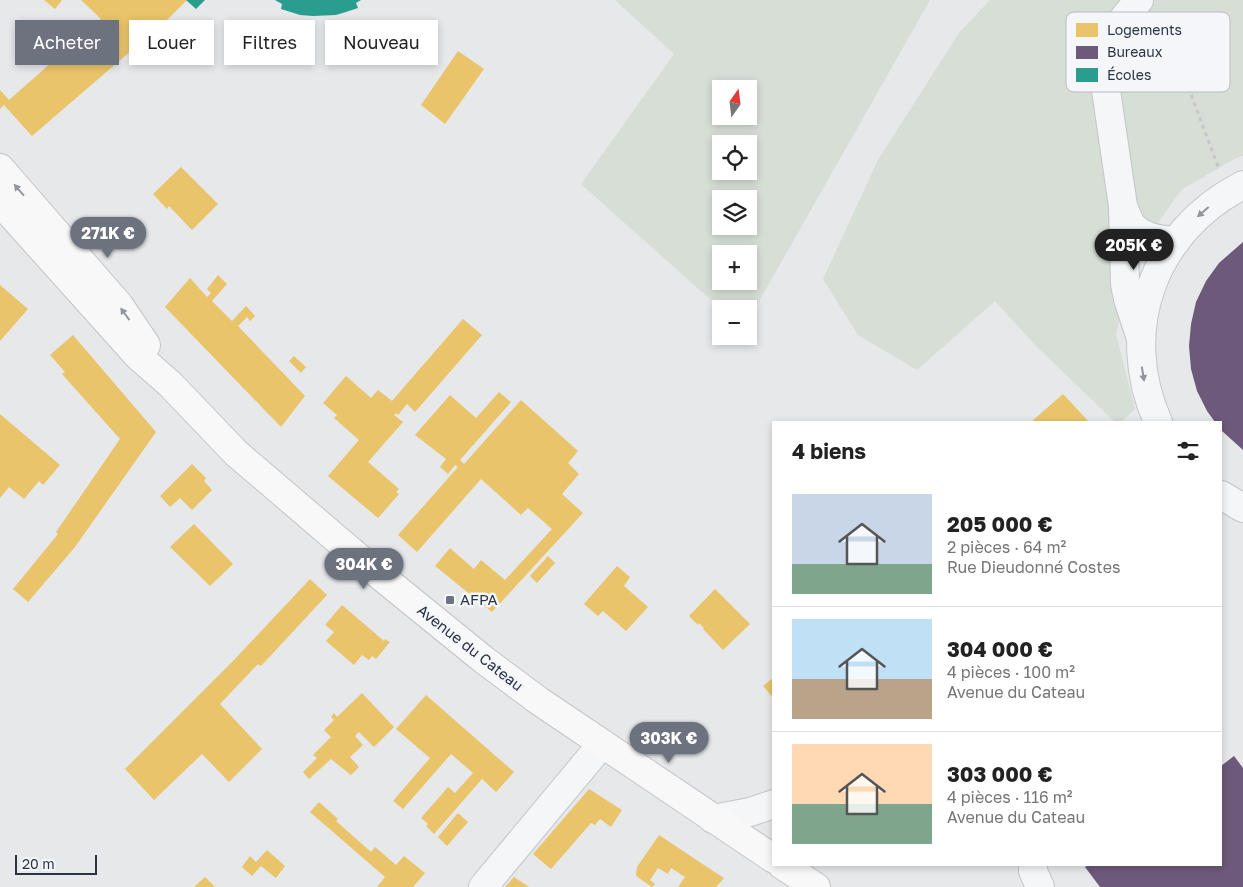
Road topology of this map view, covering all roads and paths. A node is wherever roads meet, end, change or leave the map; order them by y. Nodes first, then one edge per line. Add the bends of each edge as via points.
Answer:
1 (1138, 1) edge
2 (1129, 12) edge
3 (1144, 12) edge
4 (1106, 92) edge
5 (1190, 92) edge
6 (0, 168) edge
7 (1236, 189) edge
8 (0, 202) edge
9 (1123, 206) junction
10 (1176, 241) junction
11 (1141, 339) junction
12 (170, 384) junction
13 (1154, 418) edge
14 (602, 744) junction
15 (772, 805) edge
16 (713, 819) junction
17 (772, 856) edge
18 (787, 866) edge
19 (1033, 866) edge
20 (483, 887) edge
21 (816, 887) edge
22 (1040, 887) edge

1 - 2 street
1 - 3 path
4 - 9 street
5 - 7 path via 1204,131
12 -> 6 main road, Avenue du Cateau via 119,305
7 -> 10 street via 1206,209
8 - 12 main road, Avenue du Cateau via 128,346
9 - 10 street via 1138,231
9 - 11 street via 1125,284
10 - 11 street via 1157,271 1146,304
11 -> 13 street via 1143,375
12 - 14 main road, Avenue du Cateau via 236,453 367,565 484,660
14 - 16 main road, Avenue du Cateau
14 - 20 street
15 - 16 street
16 - 17 main road, Avenue du Cateau
18 - 21 main road, Avenue du Cateau
19 - 22 street

